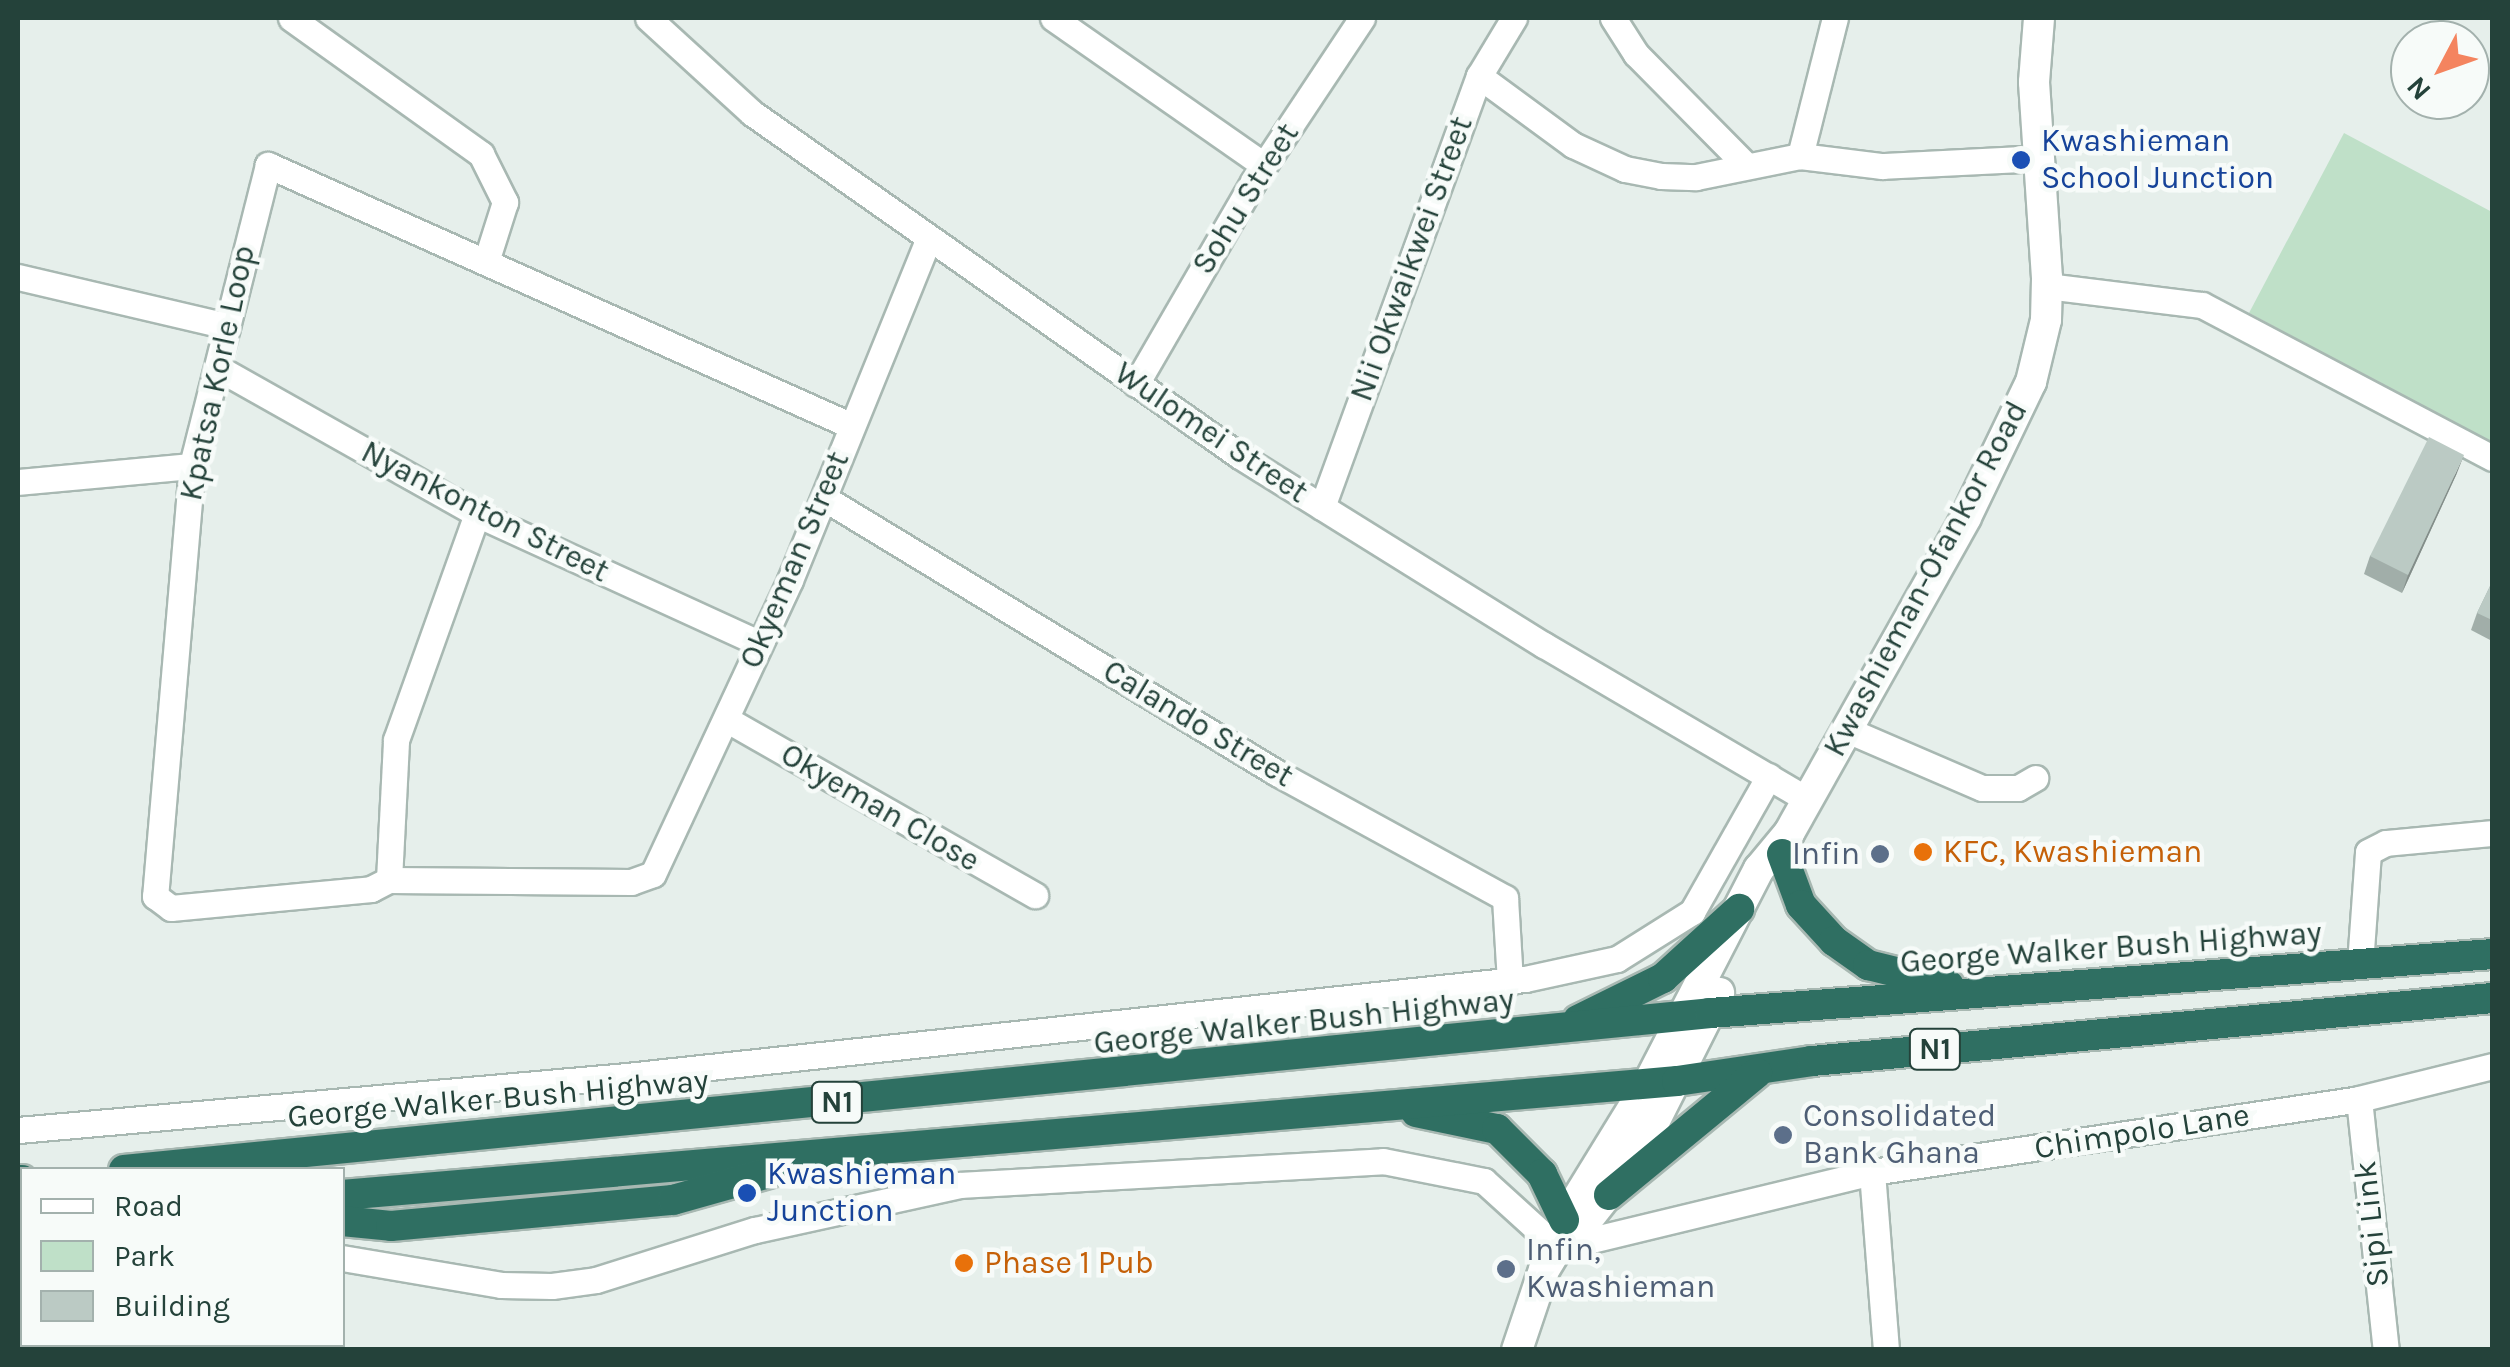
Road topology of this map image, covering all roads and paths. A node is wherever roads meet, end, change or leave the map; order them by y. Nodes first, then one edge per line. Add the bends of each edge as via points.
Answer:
1 (291, 18) edge
2 (648, 18) edge
3 (1053, 18) edge
4 (1362, 18) edge
5 (1514, 18) edge
6 (1614, 18) edge
7 (1835, 18) edge
8 (2039, 18) edge
9 (1479, 76) junction
10 (1800, 156) junction
11 (2039, 158) junction
12 (1745, 164) junction
13 (1264, 165) junction
14 (927, 242) junction
15 (486, 262) junction
16 (18, 278) edge
17 (2047, 286) junction
18 (227, 326) junction
19 (218, 368) junction
20 (1136, 384) junction
21 (852, 426) junction
22 (2492, 458) edge
23 (192, 466) junction
24 (18, 482) edge
25 (824, 498) junction
26 (1322, 506) junction
27 (477, 514) junction
28 (759, 643) junction
29 (726, 719) junction
30 (1845, 730) junction
31 (1769, 776) junction
32 (2035, 778) dead end
33 (1808, 799) junction
34 (2492, 833) edge
35 (1785, 843) junction
36 (653, 874) joint
37 (389, 880) junction
38 (1035, 895) dead end
39 (1739, 910) junction
40 (2492, 954) edge
41 (2360, 964) junction
42 (1510, 982) junction
43 (2002, 992) junction
44 (2492, 998) edge
45 (1697, 1014) junction
46 (1550, 1033) junction
47 (2492, 1066) edge
48 (1759, 1071) junction
49 (1663, 1082) junction
50 (2358, 1099) junction
51 (1379, 1104) junction
52 (18, 1130) edge
53 (832, 1156) junction
54 (155, 1167) edge
55 (1872, 1172) junction
56 (1609, 1195) junction
57 (345, 1196) edge
58 (345, 1221) edge
59 (1563, 1234) junction
60 (345, 1259) edge
61 (1517, 1350) edge
62 (1886, 1350) edge
63 (2386, 1350) edge

1 - 15 street via 481,154 505,202
2 - 14 street, Wulomei Street via 752,113
3 - 13 street
4 - 13 street, Sohu Street
5 - 9 street, Nii Okwaikwei Street
6 - 12 street via 1636,54
7 - 10 street
8 - 11 main road, Kwashieman-Ofankor Road
9 - 12 street via 1573,145 1625,169 1696,176
9 - 26 street, Nii Okwaikwei Street
10 - 11 street via 1882,166
10 - 12 street
11 - 17 main road, Kwashieman-Ofankor Road
13 - 20 street, Sohu Street
14 - 20 street, Wulomei Street
14 - 21 street, Okyeman Street
15 - 18 street, Kpatsa Korle Loop via 275,163 264,171
15 - 21 street, Kpatsa Korle Loop
16 - 18 street
17 - 22 street via 2202,305
17 - 30 main road, Kwashieman-Ofankor Road via 2031,382 1966,517
18 - 19 street, Kpatsa Korle Loop
19 - 23 street, Kpatsa Korle Loop
19 - 27 street, Nyankonton Street
20 - 26 street, Wulomei Street
21 - 25 street, Okyeman Street
23 - 24 street
23 - 37 street, Kpatsa Korle Loop via 155,896 171,908 371,889
25 - 28 street, Okyeman Street
25 - 42 street, Calando Street via 1277,773 1505,898
26 - 31 street, Wulomei Street
27 - 28 street, Nyankonton Street
27 - 37 street via 396,740
28 - 29 street, Okyeman Street
29 - 36 street, Okyeman Street
29 - 38 street, Okyeman Close
30 - 32 street via 1982,788 2018,788
30 - 33 main road, Kwashieman-Ofankor Road
31 - 33 street, Wulomei Street
31 - 42 street via 1692,912 1617,959
33 - 35 main road, Kwashieman-Ofankor Road
34 - 41 street via 2386,843 2368,852
35 - 39 main road, Kwashieman-Ofankor Road
35 - 43 highway via 1801,904 1868,966
35 - 45 main road, Kwashieman-Ofankor Road
36 - 37 street, Kpatsa Korle Loop via 631,882
39 - 45 main road, Kwashieman-Ofankor Road
39 - 46 highway via 1663,978
40 - 41 highway, George Walker Bush Highway / N1
41 - 43 highway, George Walker Bush Highway / N1
42 - 52 street via 627,1076
43 - 45 highway, George Walker Bush Highway / N1
44 - 48 highway, N1 via 1812,1060
45 - 46 highway, George Walker Bush Highway / N1
45 - 49 main road, Kwashieman-Ofankor Road
46 - 54 highway, George Walker Bush Highway / N1
47 - 50 street, Chimpolo Lane
48 - 49 highway, N1
48 - 56 highway
49 - 51 highway, N1
49 - 56 main road, Kwashieman-Ofankor Road
49 - 59 main road, Kwashieman-Ofankor Road
50 - 55 street, Chimpolo Lane
50 - 63 street, Sipi Link
51 - 53 highway, N1
51 - 59 highway via 1497,1129 1542,1174
53 - 57 highway, N1 via 520,1176
53 - 58 highway via 672,1200 390,1226
55 - 59 street, Chimpolo Lane
55 - 62 street
56 - 59 main road, Kwashieman-Ofankor Road via 1580,1229
59 - 60 street via 1484,1181 1382,1161 959,1185 754,1230 596,1280 552,1286 501,1285
59 - 61 main road, Kwashieman-Ofankor Road via 1536,1286

